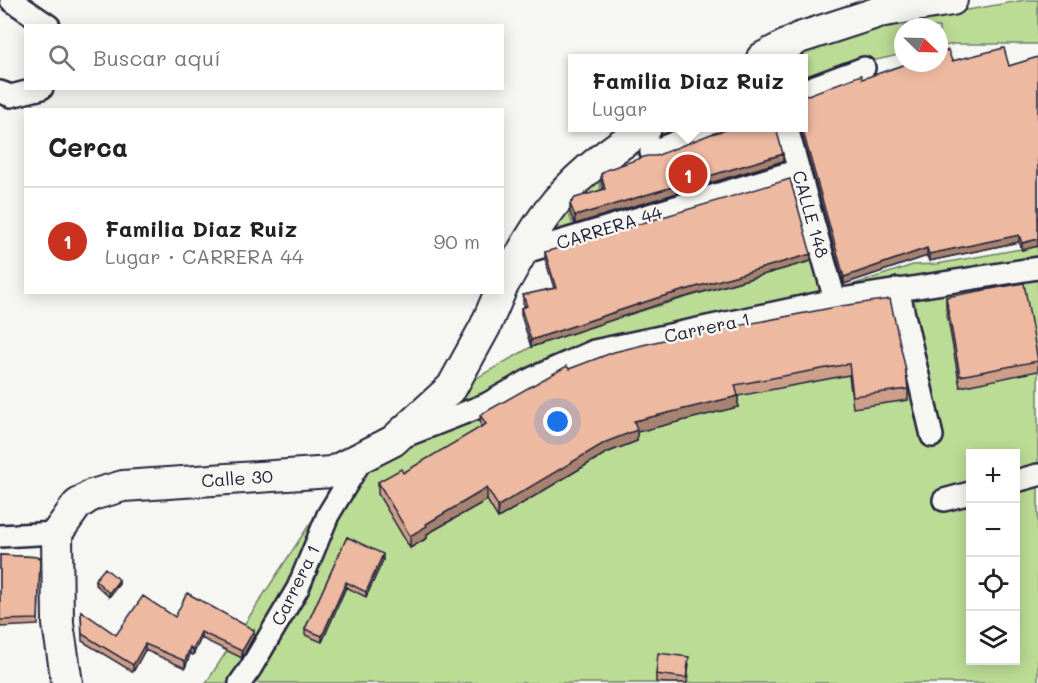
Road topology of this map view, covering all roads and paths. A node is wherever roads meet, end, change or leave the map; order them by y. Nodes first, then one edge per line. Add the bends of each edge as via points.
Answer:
1 (11, 0) edge
2 (952, 0) edge
3 (46, 24) edge
4 (769, 54) edge
5 (864, 68) dead end
6 (808, 89) edge
7 (34, 90) edge
8 (0, 92) edge
9 (690, 132) edge
10 (788, 132) edge
11 (649, 140) edge
12 (799, 170) junction
13 (522, 253) junction
14 (1038, 268) edge
15 (504, 284) edge
16 (898, 289) junction
17 (499, 294) edge
18 (835, 300) junction
19 (932, 436) dead end
20 (393, 441) junction
21 (365, 454) junction
22 (1038, 475) edge
23 (1020, 480) edge
24 (966, 494) edge
25 (944, 500) dead end
26 (57, 533) junction
27 (0, 536) edge
28 (67, 683) edge
29 (240, 683) edge

1 - 3 street
2 - 4 street via 879,12 799,38
5 - 6 street
7 - 8 street via 11,96
9 - 11 street
10 - 12 street, CALLE 148
11 - 13 street via 627,139 574,182 547,212
12 - 13 street, CARRERA 44
12 - 18 street, CALLE 148
13 - 15 street
14 - 16 street, Carrera 1
16 - 18 street, Carrera 1
16 - 19 street
17 - 20 street, Calle 30 via 452,387
18 - 20 street, Carrera 1 via 594,351 487,404
20 - 21 street, Calle 30
21 - 26 street, Calle 30 via 332,472 123,486 92,495 76,505
21 - 29 street, Carrera 1 via 328,515 298,588
22 - 23 street
24 - 25 street
26 - 27 street
26 - 28 street via 58,624

